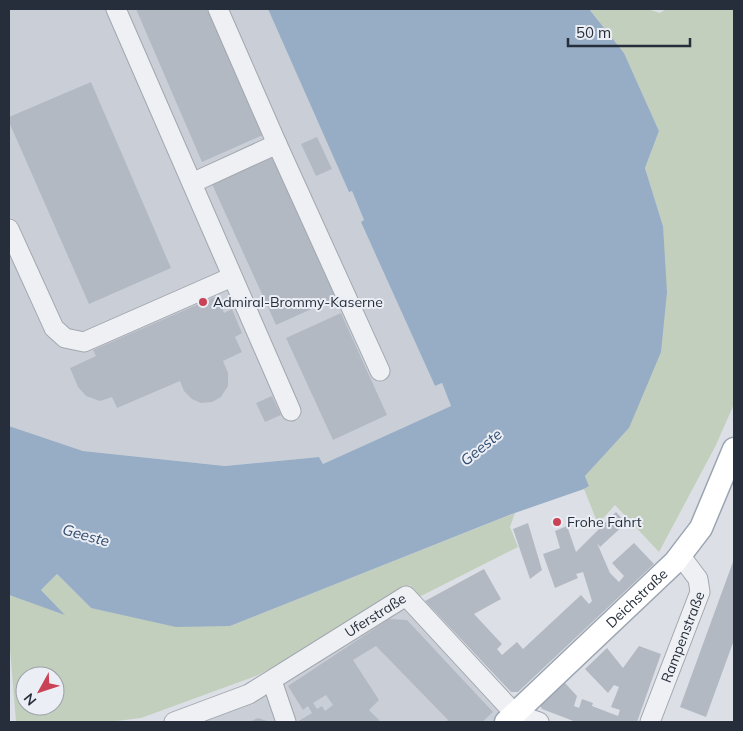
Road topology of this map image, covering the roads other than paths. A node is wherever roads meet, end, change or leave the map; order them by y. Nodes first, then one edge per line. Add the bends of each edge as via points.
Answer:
1 (116, 9) edge
2 (218, 9) edge
3 (276, 144) junction
4 (192, 183) junction
5 (9, 229) edge
6 (232, 277) junction
7 (380, 371) dead end
8 (291, 411) dead end
9 (734, 449) edge
10 (680, 556) junction
11 (272, 681) junction
12 (510, 718) edge
13 (174, 722) edge
14 (286, 722) edge
15 (539, 722) edge
16 (650, 722) edge

1 - 4 street
2 - 3 street
3 - 4 street
3 - 7 street
4 - 6 street
5 - 6 street via 54,328 65,338 84,342
6 - 8 street
9 - 10 main road, Deichstraße via 701,528
10 - 12 main road, Deichstraße
10 - 16 street, Rampenstraße via 698,579 700,592
11 - 12 street, Uferstraße via 406,596
11 - 13 street via 249,694
11 - 14 street
12 - 15 street

